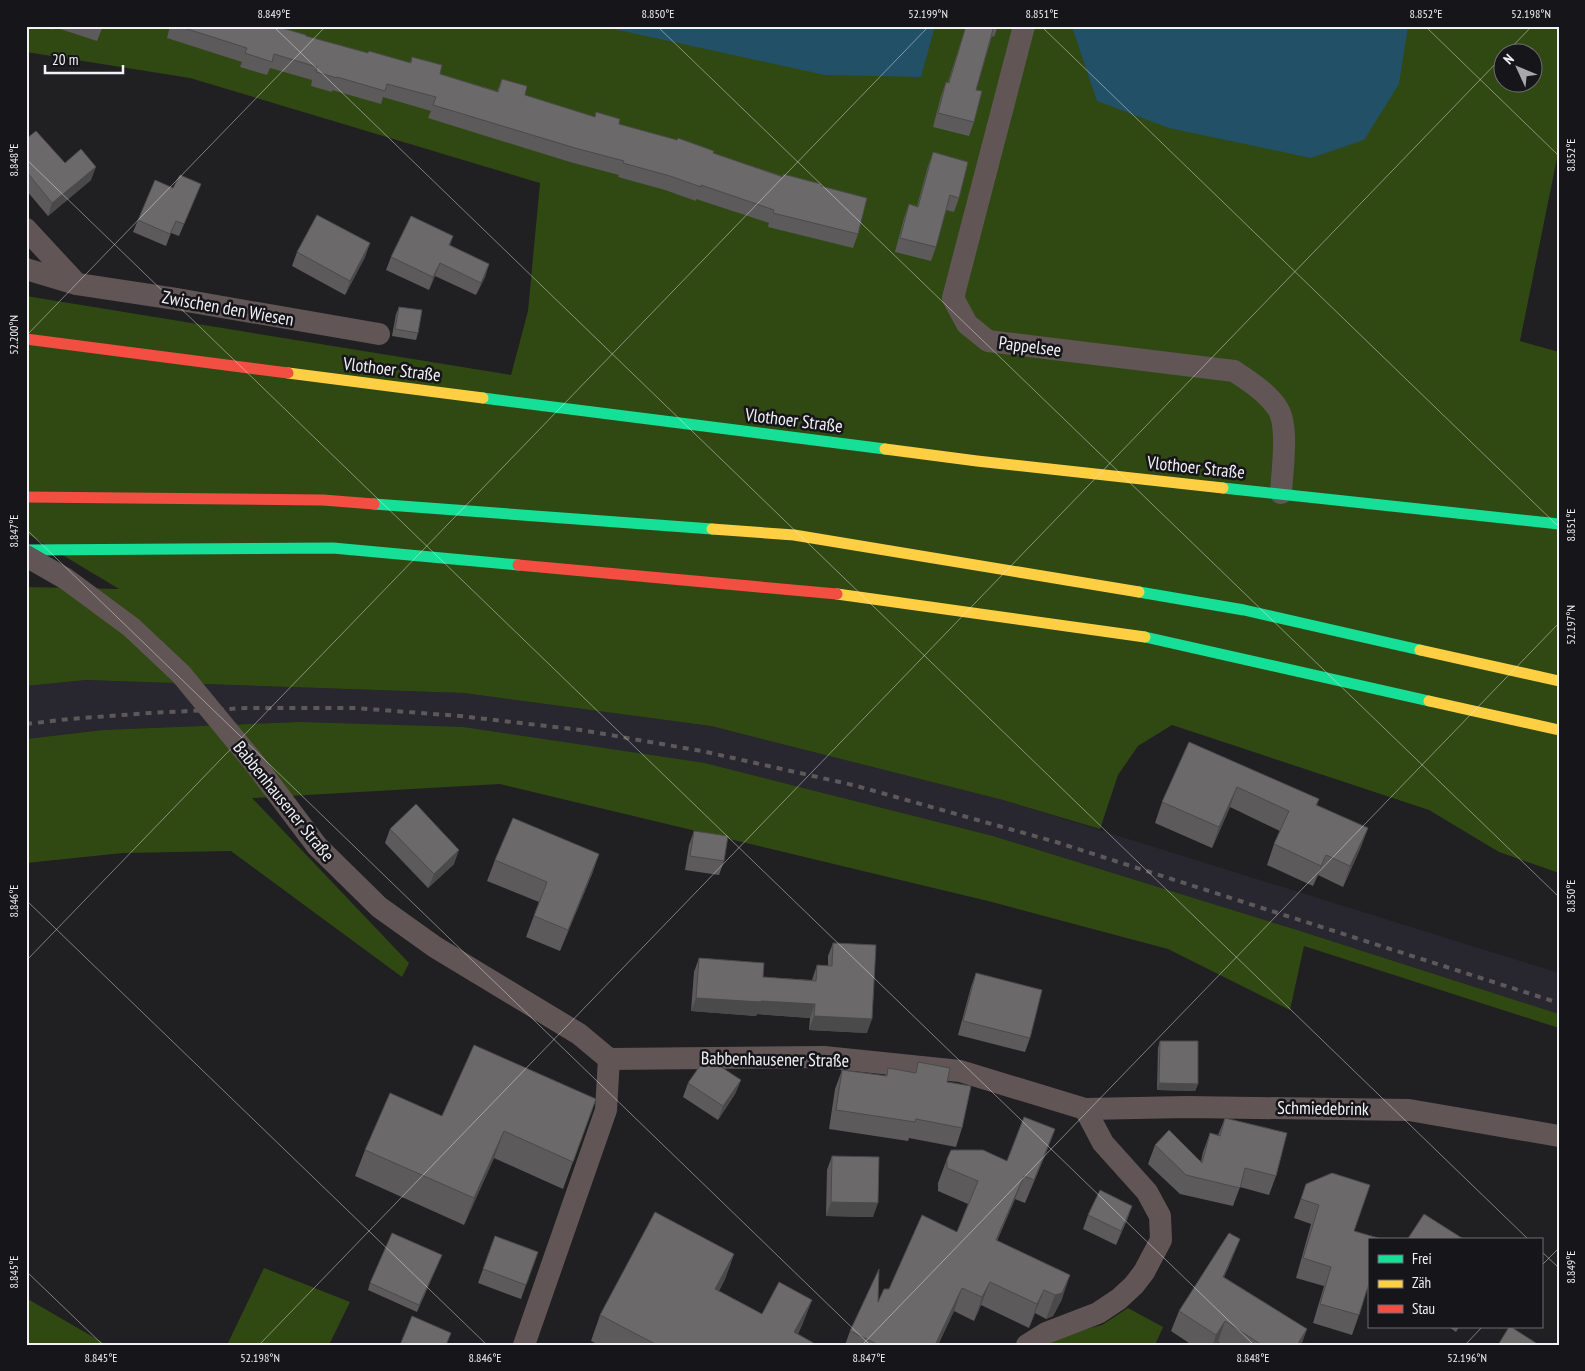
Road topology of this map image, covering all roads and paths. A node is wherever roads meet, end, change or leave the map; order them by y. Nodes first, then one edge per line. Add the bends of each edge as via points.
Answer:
1 (1024, 26) edge
2 (26, 229) edge
3 (26, 269) edge
4 (77, 284) junction
5 (379, 334) dead end
6 (26, 339) edge
7 (1281, 493) junction
8 (26, 496) edge
9 (1559, 524) edge
10 (26, 550) edge
11 (26, 556) edge
12 (1559, 681) edge
13 (1559, 730) edge
14 (609, 1059) junction
15 (1085, 1109) junction
16 (1559, 1136) edge
17 (524, 1345) edge
18 (1027, 1345) edge

1 - 7 street, Pappelsee via 953,298 967,324 988,341 1234,371 1257,386 1279,410 1284,432
2 - 4 street
3 - 4 street, Zwischen den Wiesen
4 - 5 street, Zwischen den Wiesen
6 - 7 main road, Vlothoer Straße via 977,461
7 - 9 main road, Vlothoer Straße
8 - 12 main road via 323,500 794,535 1244,610
10 - 13 main road via 333,548 857,596 1150,638
11 - 14 street, Babbenhausener Straße, bridge via 66,579 131,627 181,674 317,846 379,907 435,947 579,1034
14 - 15 street, Babbenhausener Straße via 824,1057 960,1071
14 - 17 street via 606,1110
15 - 16 street, Schmiedebrink via 1409,1110
15 - 18 street via 1102,1143 1147,1192 1160,1216 1161,1240 1144,1272 1119,1300

